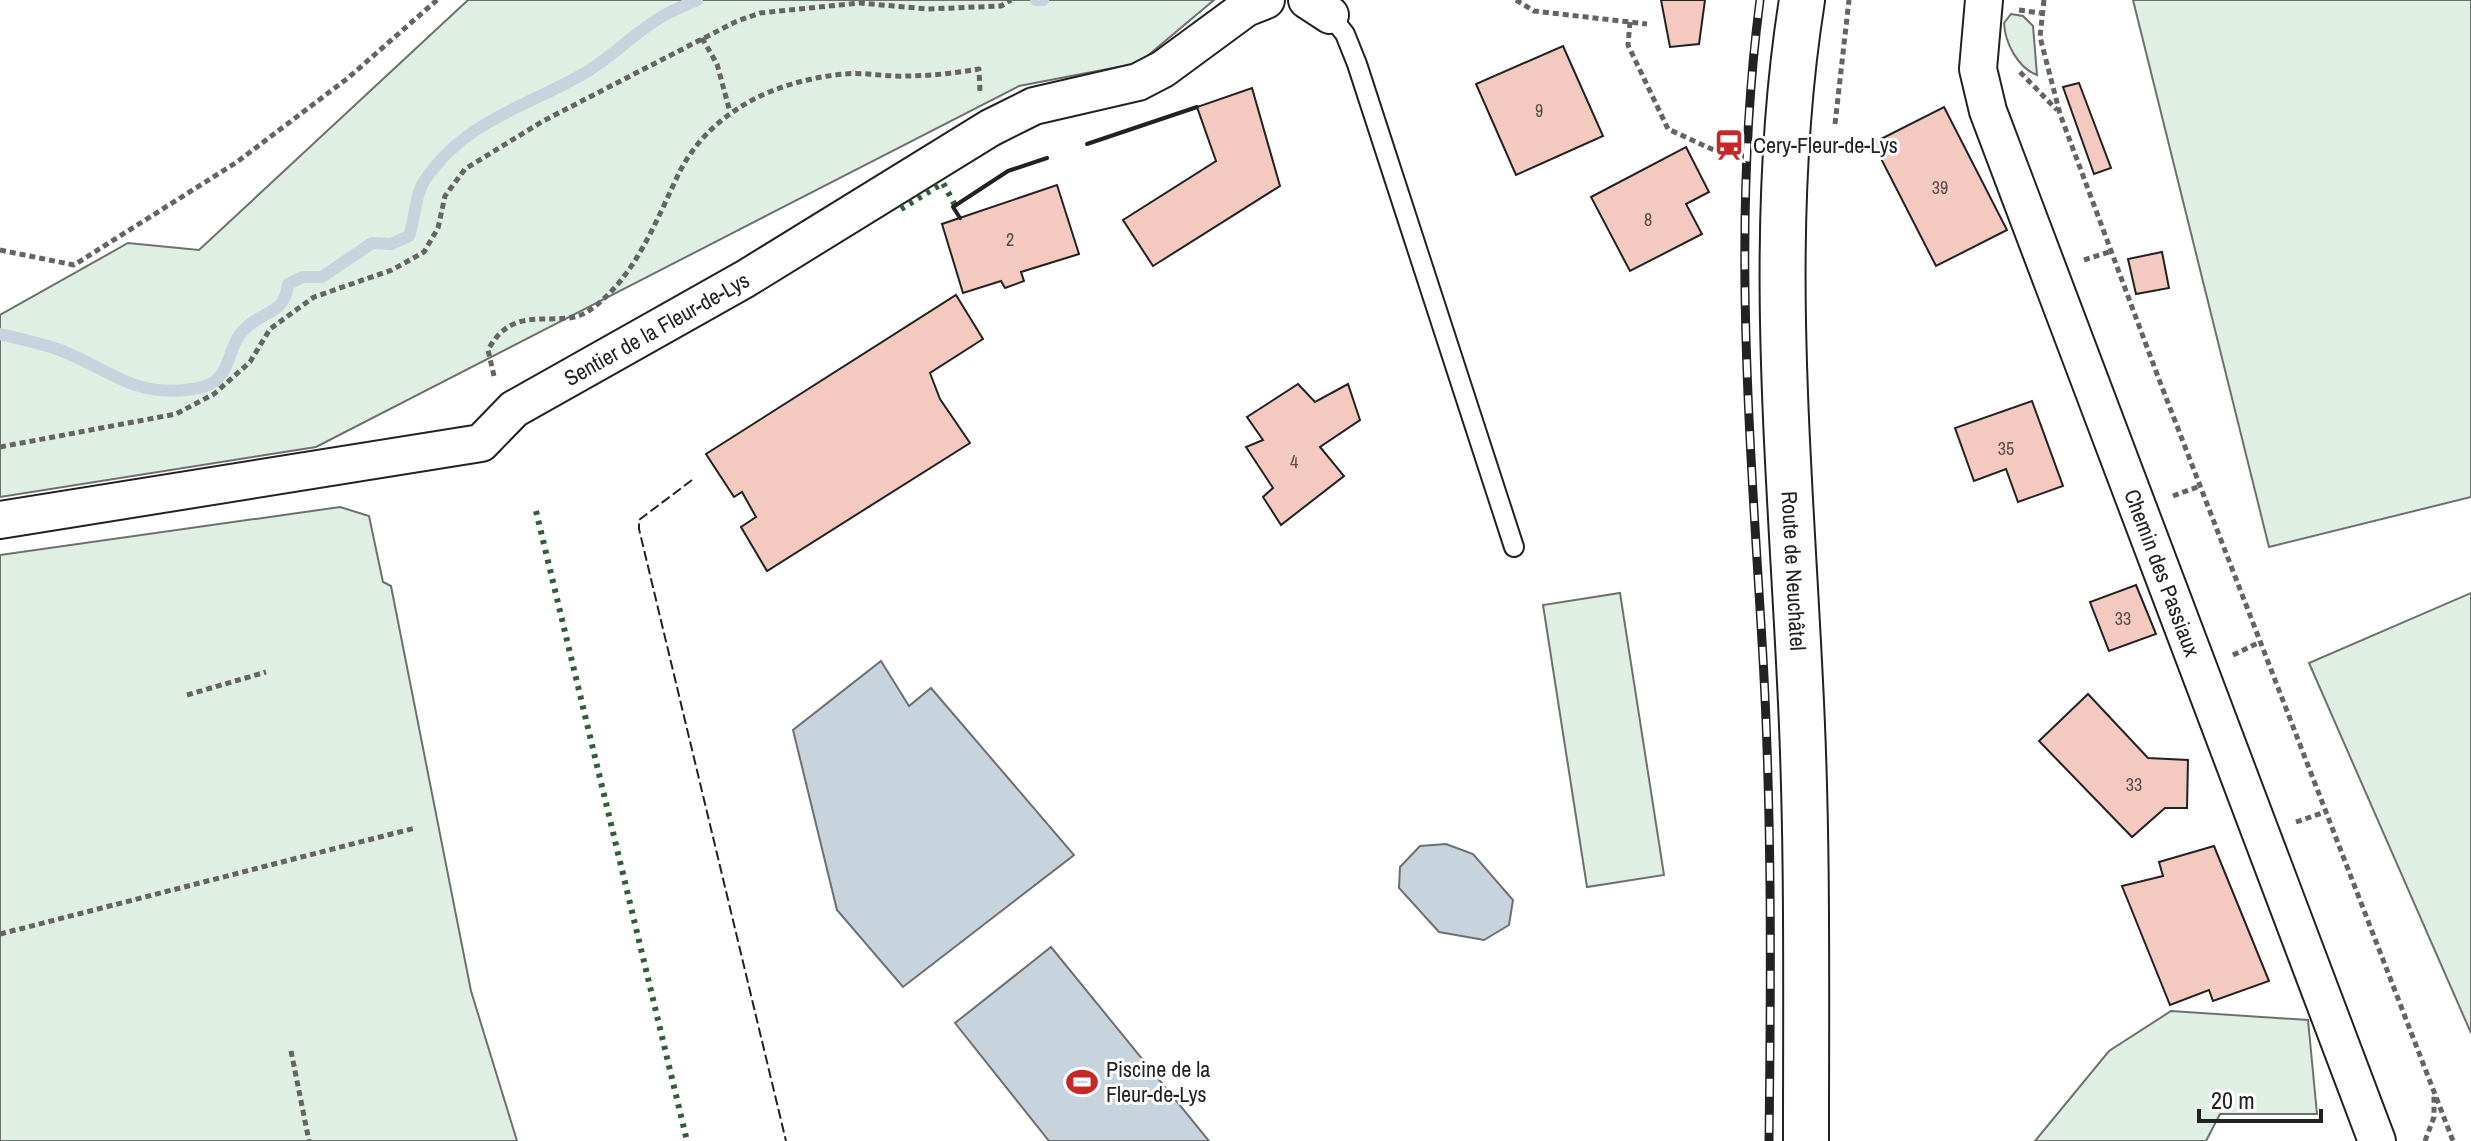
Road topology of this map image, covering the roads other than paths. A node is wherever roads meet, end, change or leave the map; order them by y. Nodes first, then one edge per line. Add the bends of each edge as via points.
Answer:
1 (1266, 0) edge
2 (1802, 0) edge
3 (1984, 0) edge
4 (1318, 7) edge
5 (0, 520) edge
6 (1514, 547) dead end
7 (1806, 1141) edge
8 (2377, 1141) edge

1 - 5 street, Sentier de la Fleur-de-Lys via 1246,8 1138,82 1034,106 983,132 745,279 509,414 481,443
2 - 7 main road, Route de Neuchâtel via 1783,169 1781,298 1803,735
3 - 8 street, Chemin des Passiaux via 1978,69 1988,111
4 - 6 lane via 1345,34 1357,64

